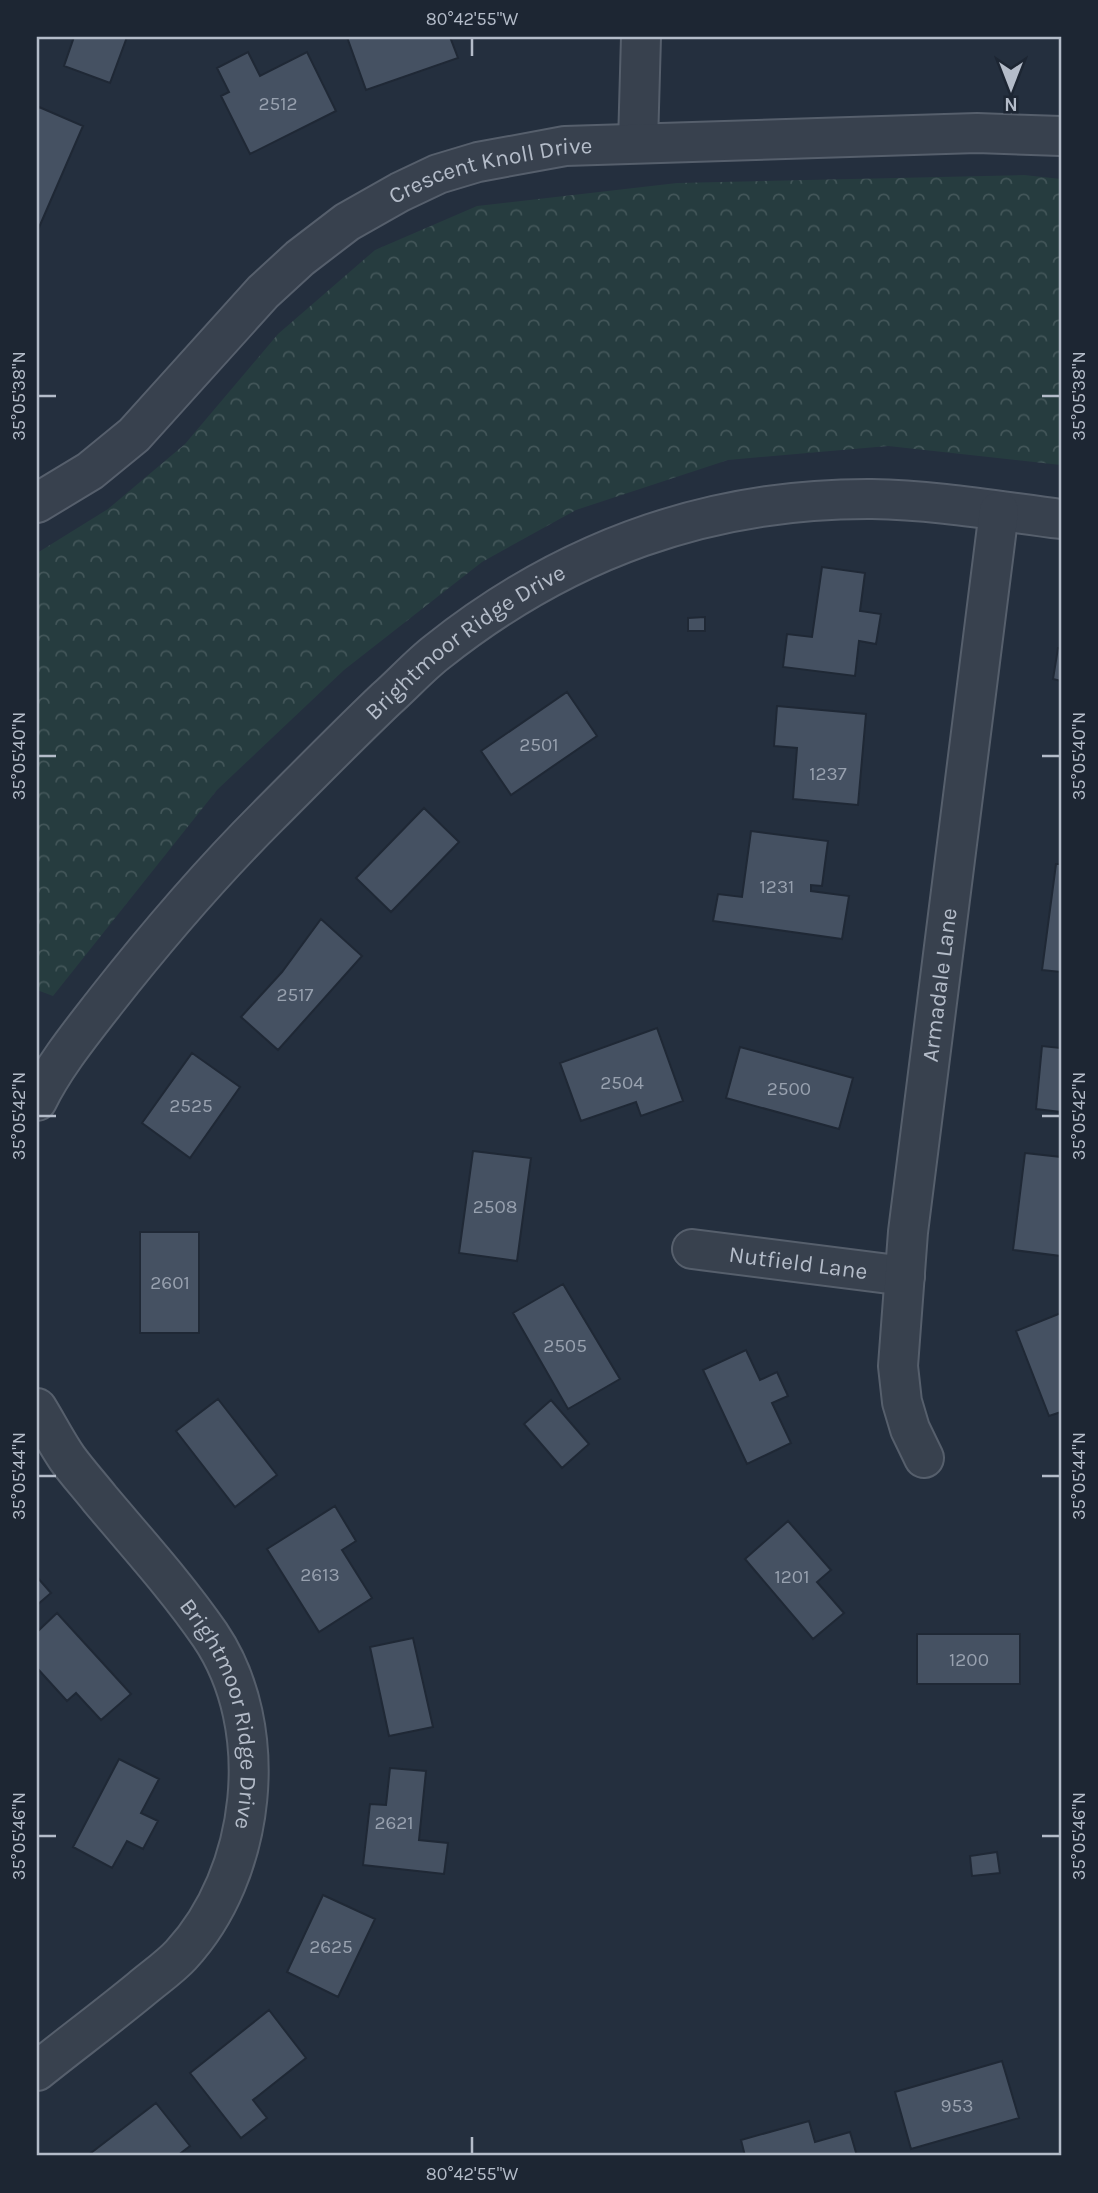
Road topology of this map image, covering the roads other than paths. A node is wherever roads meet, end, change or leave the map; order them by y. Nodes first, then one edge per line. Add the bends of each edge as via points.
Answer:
1 (641, 37) edge
2 (1061, 136) edge
3 (638, 143) junction
4 (37, 503) edge
5 (999, 511) junction
6 (1061, 519) edge
7 (37, 1101) edge
8 (692, 1249) dead end
9 (905, 1276) junction
10 (37, 1408) edge
11 (924, 1458) dead end
12 (37, 2071) edge

1 - 3 street
2 - 3 street, Crescent Knoll Drive via 977,133
3 - 4 street, Crescent Knoll Drive via 565,146 478,162 438,174 347,222 263,292 134,435 90,471
5 - 6 street, Brightmoor Ridge Drive
5 - 7 street, Brightmoor Ridge Drive via 870,499 720,513 678,523 604,551 486,614 434,654 243,841 140,958 88,1024
5 - 9 street, Armadale Lane
8 - 9 street, Nutfield Lane
9 - 11 street, Armadale Lane via 899,1378 910,1429
10 - 12 street, Brightmoor Ridge Drive via 67,1458 217,1647 242,1713 249,1796 232,1873 204,1926 180,1956

